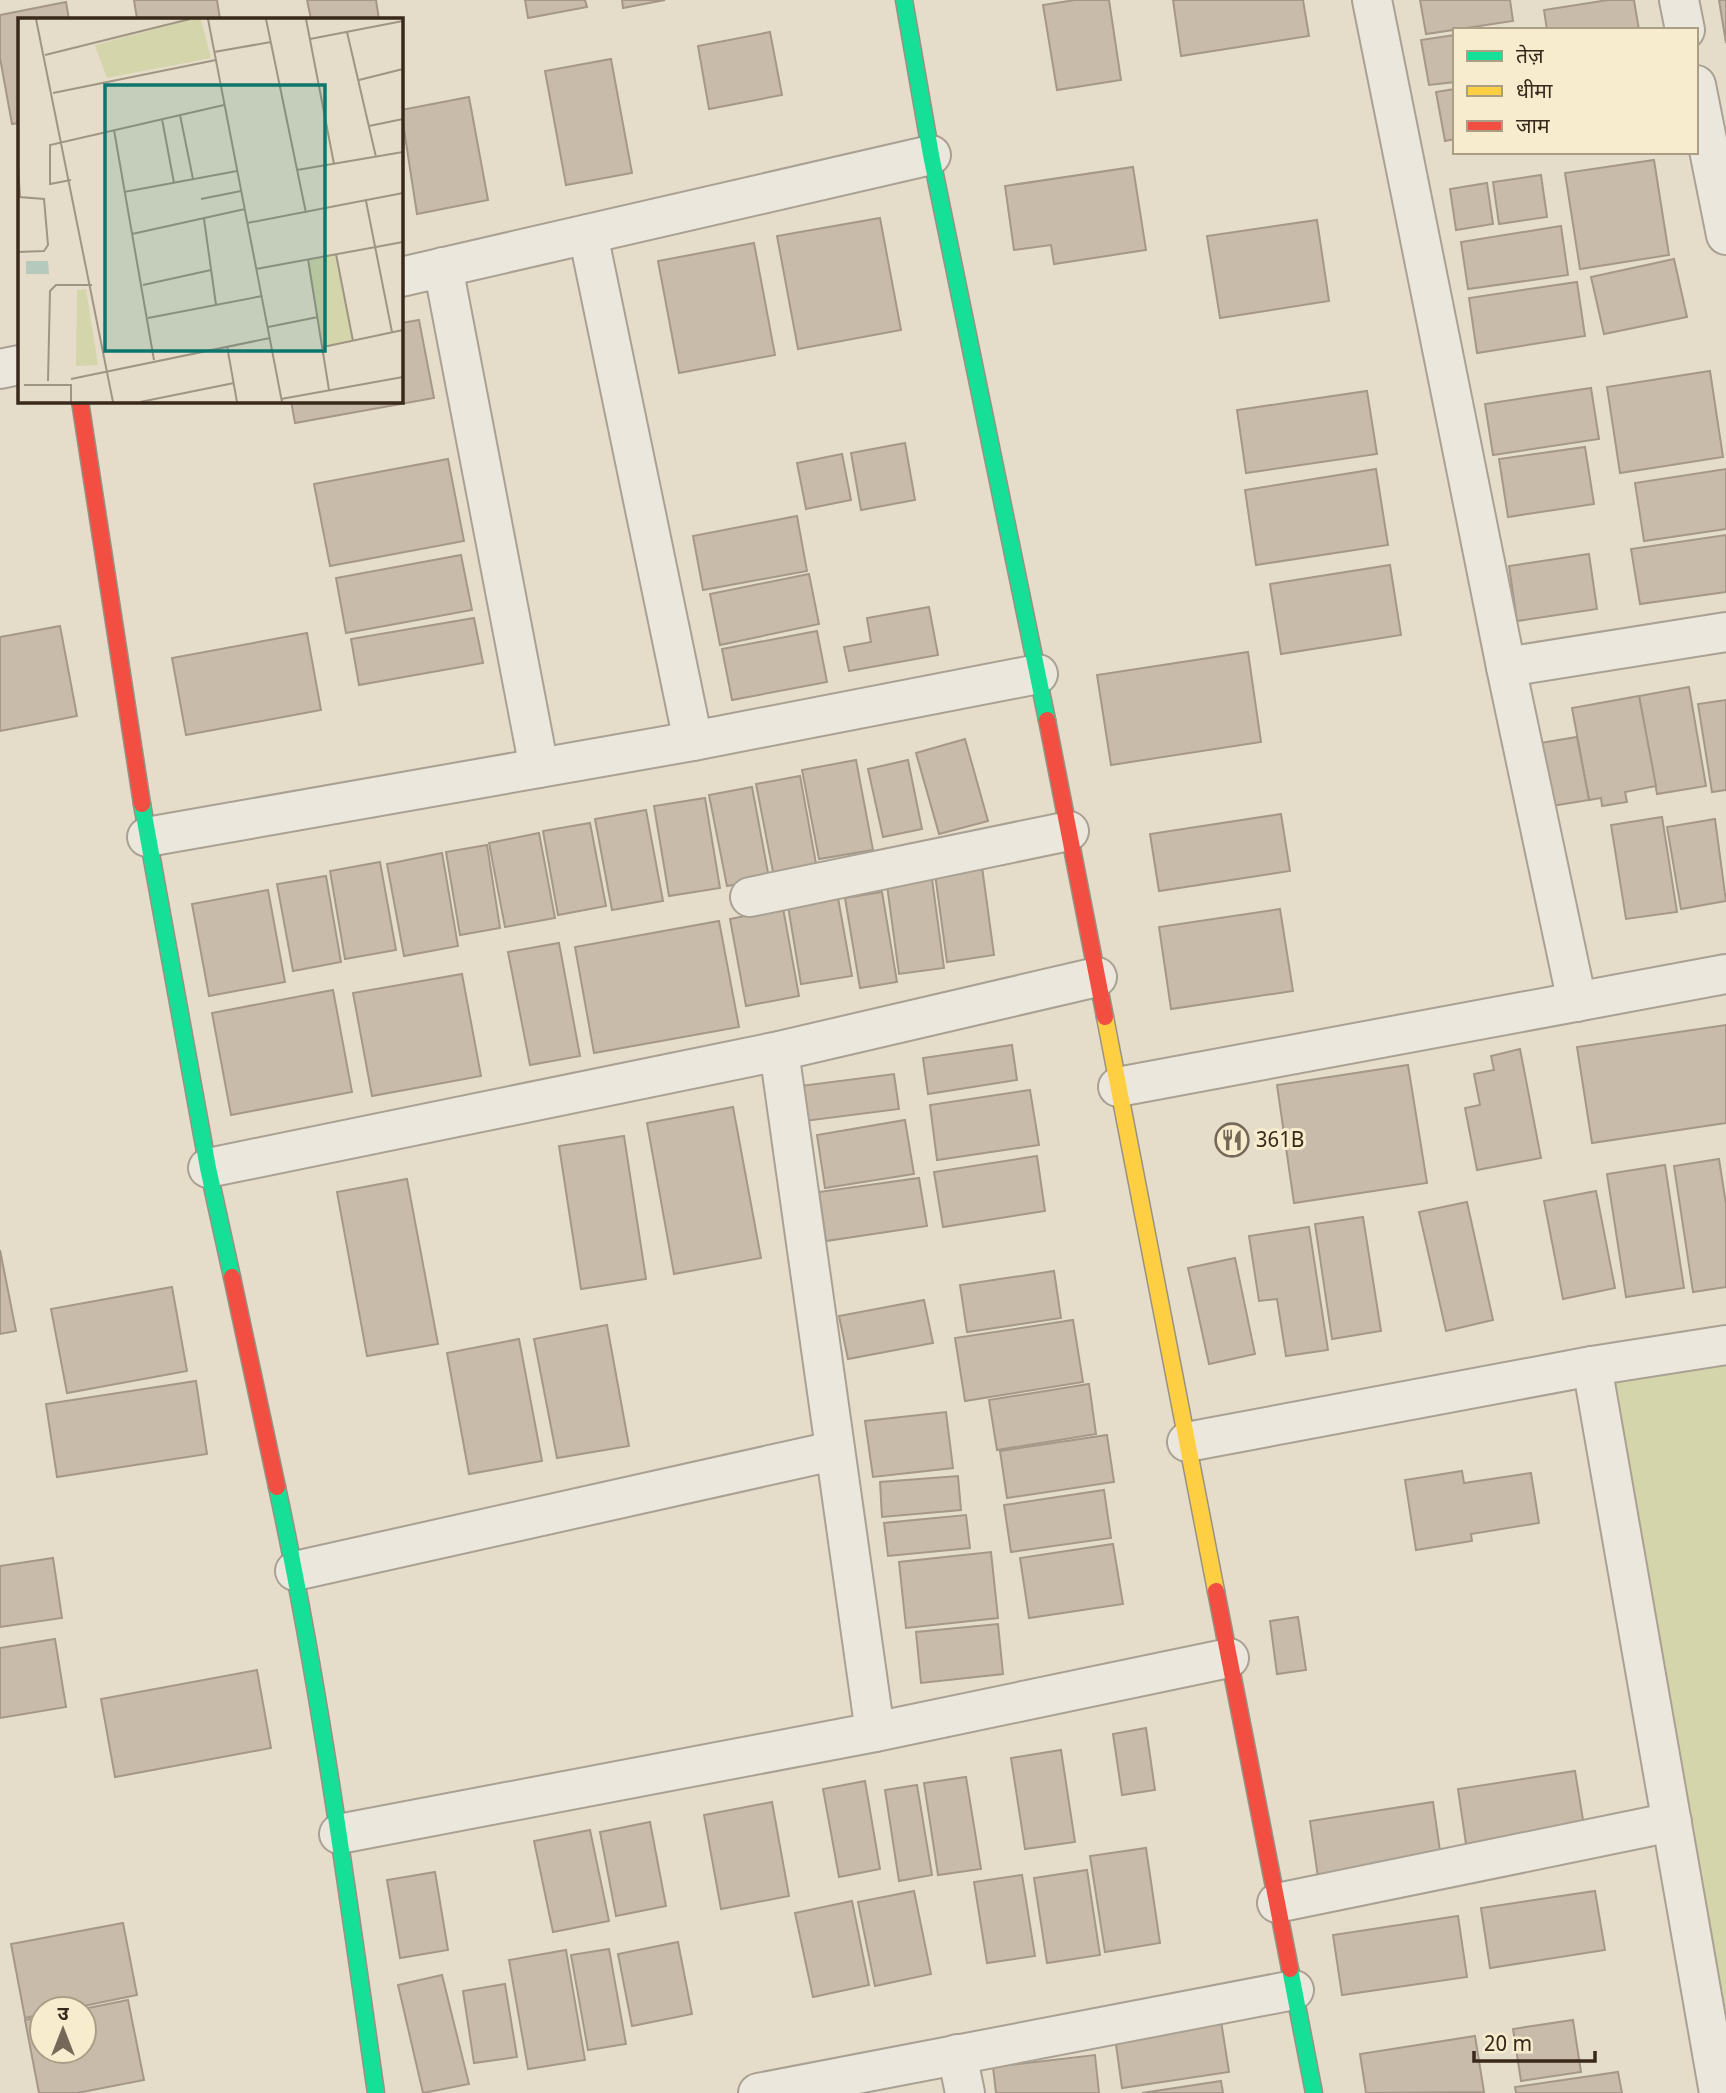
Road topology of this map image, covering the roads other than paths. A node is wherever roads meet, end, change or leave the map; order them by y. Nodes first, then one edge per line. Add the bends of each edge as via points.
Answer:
1 (904, 0) edge
2 (1373, 0) edge
3 (1679, 0) edge
4 (1685, 28) edge
5 (1698, 95) edge
6 (931, 155) junction
7 (588, 234) junction
8 (1726, 235) edge
9 (443, 267) junction
10 (402, 277) edge
11 (18, 365) edge
12 (0, 369) edge
13 (80, 402) edge
14 (1726, 632) edge
15 (1506, 667) junction
16 (1038, 674) junction
17 (693, 741) junction
18 (539, 768) junction
19 (1069, 831) junction
20 (147, 837) junction
21 (750, 897) dead end
22 (1726, 974) edge
23 (1097, 977) junction
24 (1577, 1002) junction
25 (779, 1051) junction
26 (1118, 1087) junction
27 (208, 1168) junction
28 (1726, 1345) edge
29 (1592, 1366) junction
30 (1187, 1442) junction
31 (834, 1451) junction
32 (295, 1571) junction
33 (1229, 1658) junction
34 (875, 1732) junction
35 (1672, 1822) junction
36 (339, 1834) junction
37 (1277, 1903) junction
38 (1294, 1990) junction
39 (957, 2054) junction
40 (1720, 2070) edge
41 (376, 2093) edge
42 (758, 2093) edge
43 (965, 2093) edge
44 (1314, 2093) edge

1 - 6 street
2 - 15 street
3 - 4 street
5 - 8 street
6 - 7 street
6 - 16 street
7 - 9 street
7 - 17 street
9 - 10 street
9 - 18 street
11 - 12 street
13 - 20 street
14 - 15 street
15 - 24 street
16 - 17 street
16 - 19 street
17 - 18 street
18 - 20 street
19 - 21 street
19 - 23 street
20 - 27 street
22 - 24 street
23 - 25 street
23 - 26 street
24 - 26 street
25 - 27 street
25 - 31 street
26 - 30 street
27 - 32 street
28 - 29 street
29 - 30 street
29 - 35 street
30 - 33 street
31 - 32 street
31 - 34 street
32 - 36 street
33 - 34 street
33 - 37 street
34 - 36 street
35 - 37 street
35 - 40 street
36 - 41 street
37 - 38 street
38 - 39 street
38 - 44 street
39 - 42 street
39 - 43 street

